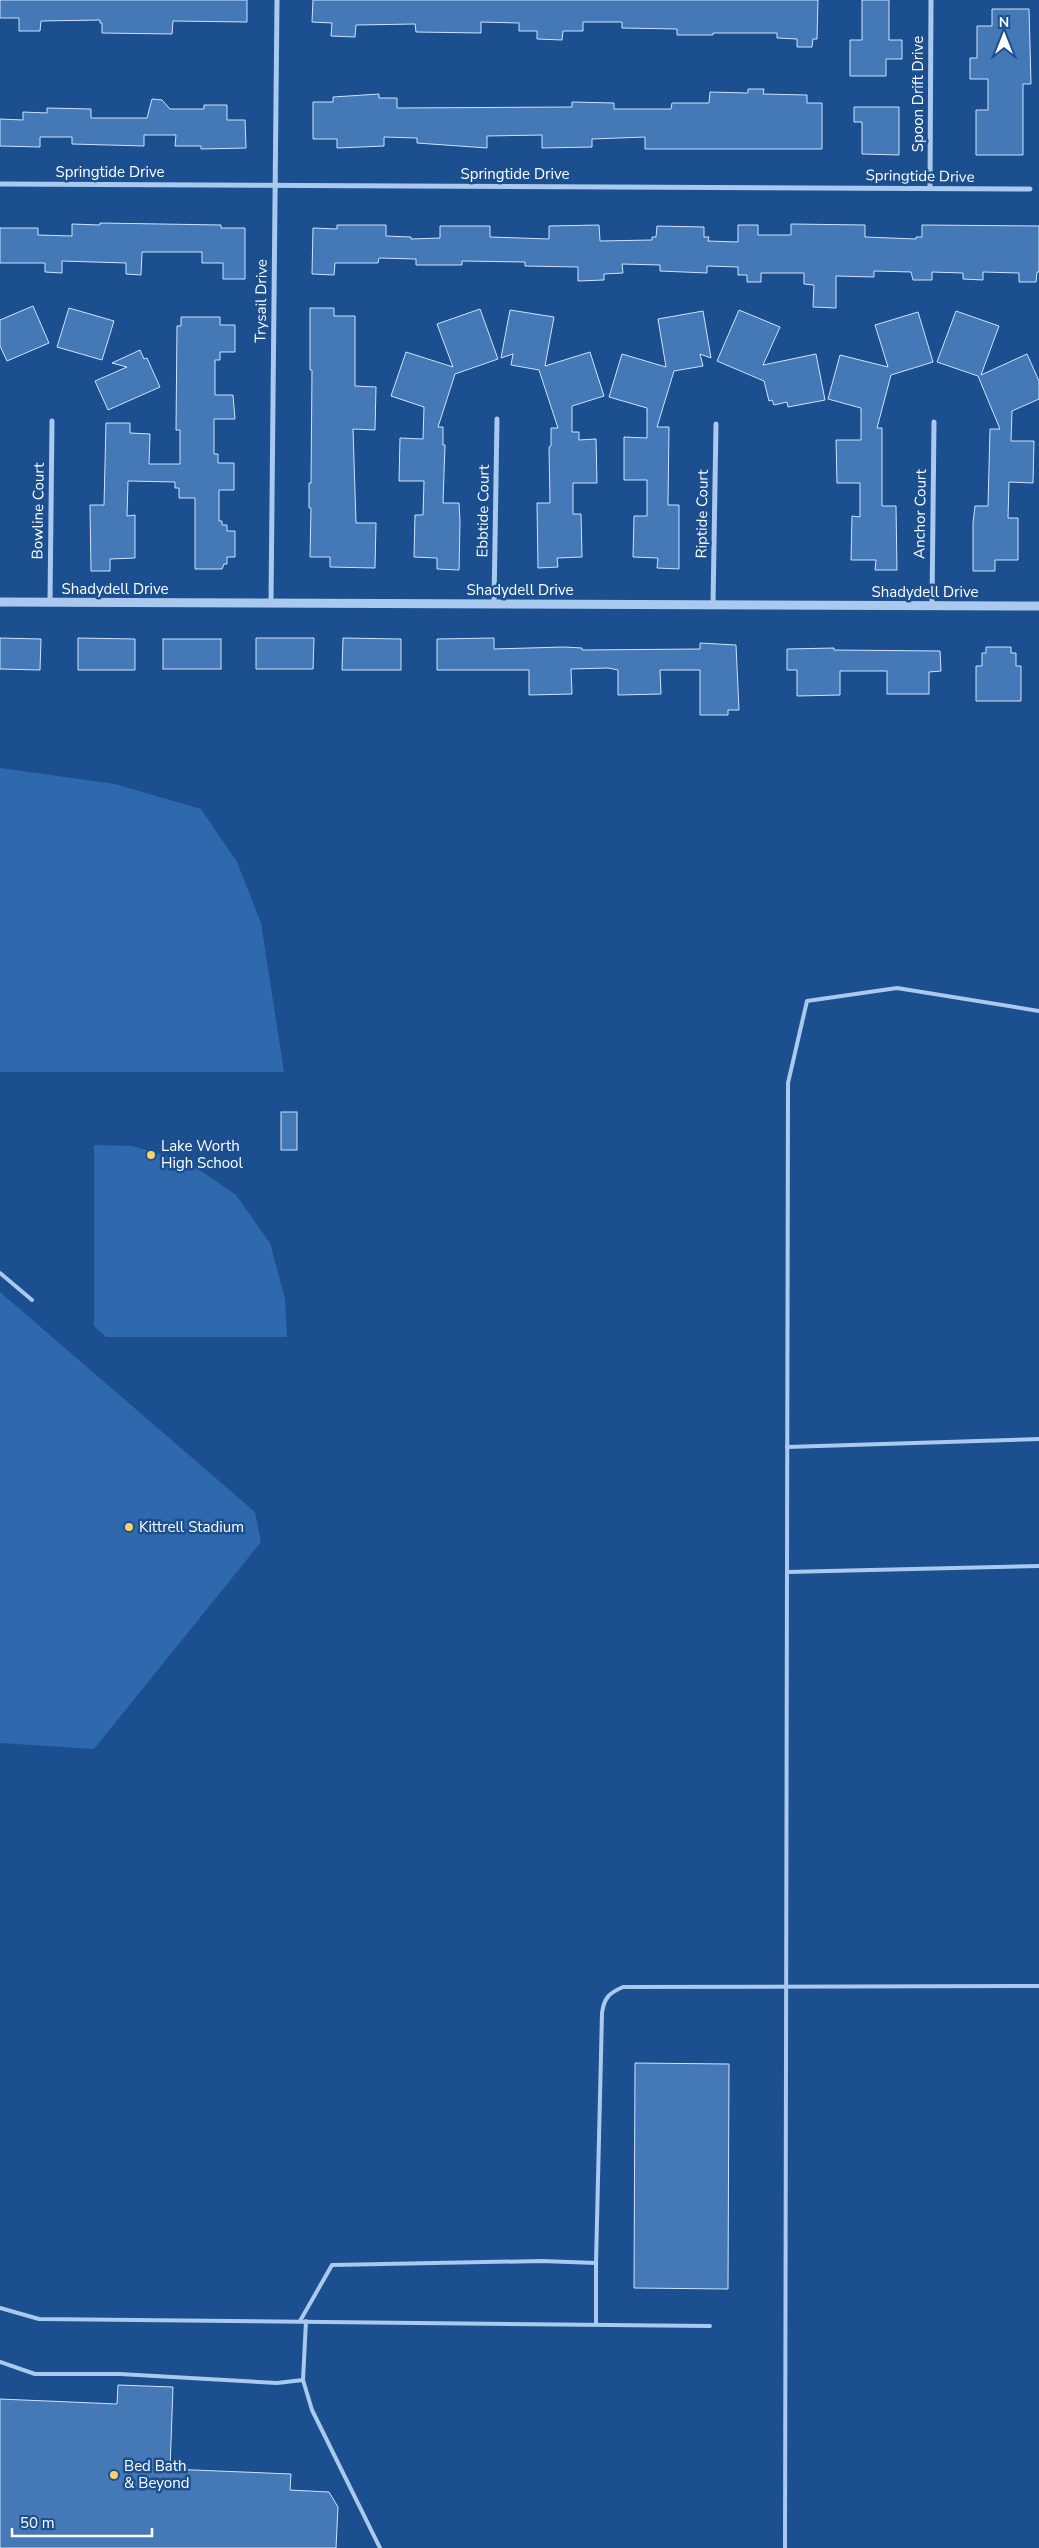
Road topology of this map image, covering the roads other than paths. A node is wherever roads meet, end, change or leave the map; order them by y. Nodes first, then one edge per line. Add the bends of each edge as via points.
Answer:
1 (277, 0) edge
2 (931, 0) edge
3 (0, 184) edge
4 (276, 186) junction
5 (930, 188) junction
6 (1030, 189) dead end
7 (497, 419) dead end
8 (52, 421) dead end
9 (934, 422) dead end
10 (716, 424) dead end
11 (0, 602) edge
12 (50, 602) junction
13 (270, 603) junction
14 (494, 604) junction
15 (713, 605) junction
16 (932, 605) junction
17 (1039, 606) edge
18 (1039, 1011) edge
19 (0, 1273) edge
20 (32, 1300) dead end
21 (1039, 1439) edge
22 (787, 1447) junction
23 (1039, 1566) edge
24 (787, 1572) junction
25 (1039, 1986) edge
26 (786, 1987) junction
27 (596, 2263) junction
28 (0, 2308) edge
29 (300, 2321) junction
30 (306, 2321) junction
31 (596, 2323) junction
32 (710, 2326) dead end
33 (0, 2362) edge
34 (303, 2380) junction
35 (380, 2548) edge
36 (785, 2548) edge

1 - 4 street, Trysail Drive
2 - 5 street, Spoon Drift Drive
3 - 4 street, Springtide Drive
4 - 5 street, Springtide Drive
4 - 13 street, Trysail Drive
5 - 6 street, Springtide Drive
7 - 14 street, Ebbtide Court
8 - 12 street, Bowline Court
9 - 16 street, Anchor Court
10 - 15 street, Riptide Court
11 - 12 street, Shadydell Drive
12 - 13 street, Shadydell Drive
13 - 14 street, Shadydell Drive
14 - 15 street, Shadydell Drive
15 - 16 street, Shadydell Drive
16 - 17 street, Shadydell Drive
18 - 22 lane via 897,988 807,1001 788,1083
19 - 20 lane
21 - 22 lane
22 - 24 lane
23 - 24 lane
24 - 26 lane
25 - 26 lane
26 - 27 lane via 623,1987 603,2001
26 - 36 lane
27 - 29 lane via 332,2265
27 - 31 lane
28 - 29 lane via 39,2319
29 - 30 lane
30 - 31 lane
30 - 34 lane
31 - 32 lane
33 - 34 lane via 35,2374 120,2374 277,2383
34 - 35 lane via 312,2410

